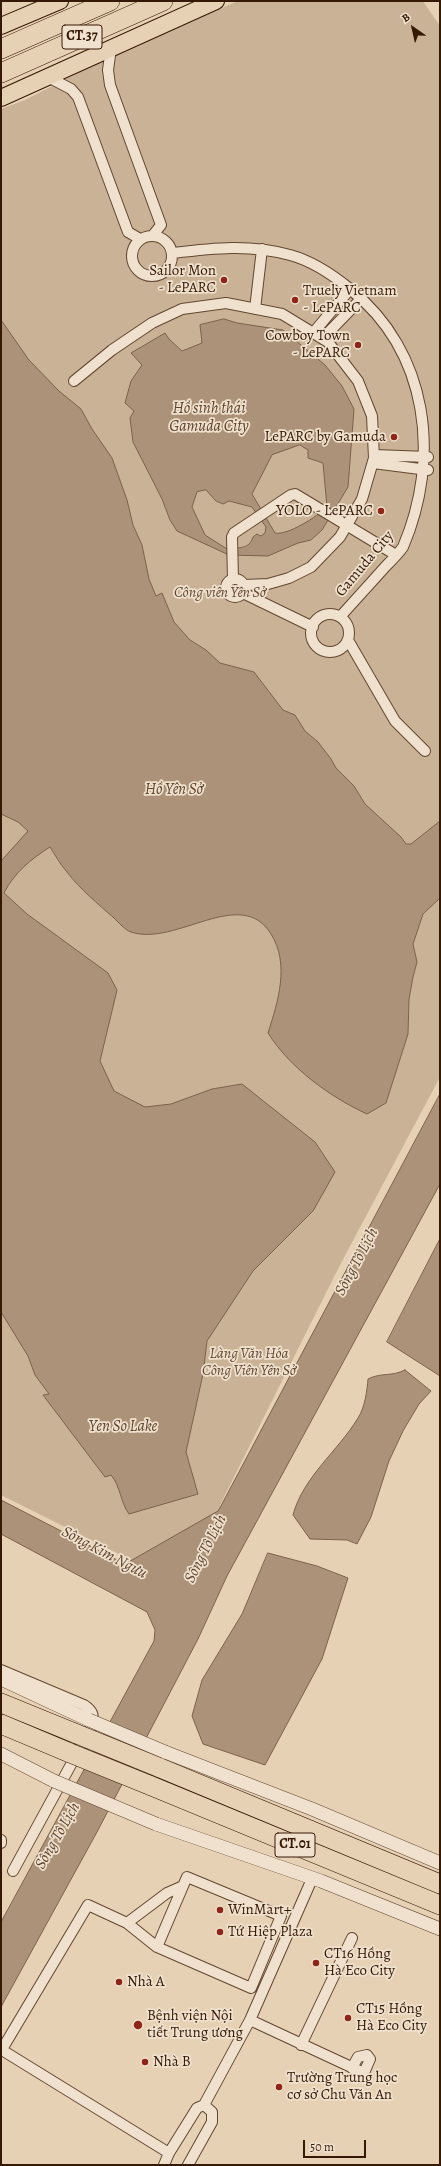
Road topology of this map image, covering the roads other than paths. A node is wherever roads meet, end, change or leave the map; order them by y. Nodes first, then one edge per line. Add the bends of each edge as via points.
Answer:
1 (60, 1) edge
2 (110, 1) edge
3 (163, 1) edge
4 (216, 1) edge
5 (1, 26) edge
6 (111, 48) junction
7 (1, 49) edge
8 (1, 73) edge
9 (48, 77) junction
10 (1, 98) edge
11 (153, 235) junction
12 (140, 239) junction
13 (265, 250) junction
14 (173, 253) junction
15 (350, 289) junction
16 (362, 298) junction
17 (257, 309) junction
18 (314, 332) junction
19 (323, 338) junction
20 (74, 381) dead end
21 (428, 457) junction
22 (374, 459) junction
23 (428, 470) junction
24 (347, 525) junction
25 (396, 555) junction
26 (233, 579) junction
27 (243, 589) junction
28 (340, 616) junction
29 (313, 627) junction
30 (348, 640) junction
31 (425, 751) dead end
32 (1, 1670) edge
33 (1, 1679) edge
34 (1, 1703) edge
35 (1, 1724) edge
36 (83, 1727) junction
37 (1, 1754) edge
38 (162, 1759) junction
39 (1, 1840) edge
40 (1, 1843) edge
41 (440, 1863) edge
42 (13, 1871) dead end
43 (312, 1878) junction
44 (440, 1884) edge
45 (183, 1886) junction
46 (440, 1905) edge
47 (127, 1923) junction
48 (440, 1928) edge
49 (352, 1938) dead end
50 (157, 1947) junction
51 (250, 2020) junction
52 (301, 2045) junction
53 (1, 2050) edge
54 (352, 2068) dead end
55 (204, 2105) junction
56 (169, 2153) junction
57 (164, 2165) edge
58 (188, 2165) edge

1 - 5 main road
2 - 7 highway, CT.37
3 - 8 highway, CT.37
4 - 6 main road
6 - 9 main road
6 - 11 street via 108,70 110,85 161,225
9 - 10 main road
9 - 12 street via 71,89 78,97 128,232
11 - 12 street
11 - 14 street via 167,240
12 - 14 street via 132,251 133,265 144,275 158,276 170,267
13 - 14 street, Gamuda City via 252,247 214,248
13 - 15 street, Gamuda City via 292,255 334,276
13 - 17 street
15 - 16 street, Gamuda City
15 - 18 street
16 - 19 street
16 - 21 street, Gamuda City via 395,335 414,370 428,423
17 - 18 street via 282,314
17 - 20 street via 226,303 182,309 112,350
18 - 19 street
19 - 22 street via 358,381 372,416
21 - 22 street
21 - 23 street, Gamuda City
22 - 23 street
22 - 24 street via 362,499
23 - 25 street, Gamuda City via 426,488 416,519
24 - 25 street
24 - 26 street via 295,494 234,533
24 - 27 street via 340,537 311,568 289,578
25 - 28 street, Gamuda City
26 - 27 street via 241,580
26 - 27 street via 226,584 227,593 235,597
27 - 29 street
28 - 29 street via 322,616
28 - 30 street via 348,627
29 - 30 street via 313,640 324,650 338,650
30 - 31 street via 395,721
32 - 42 street via 84,1705 91,1710 94,1717 92,1726
33 - 36 street
34 - 36 highway, CT.01
35 - 46 highway, CT.01, bridge
36 - 38 highway, CT.01, bridge
37 - 43 street, bridge via 54,1781 156,1824
38 - 41 street via 312,1809
38 - 44 highway, CT.01
39 - 40 street
43 - 48 street
43 - 51 street
45 - 47 street via 167,1893
45 - 50 street
45 - 50 street via 188,1877 281,1916 259,1971 251,1988
47 - 50 street
47 - 53 street via 88,1904
49 - 52 street
51 - 52 street
51 - 55 street
52 - 54 street
53 - 56 street
55 - 56 street via 197,2108
55 - 58 street via 212,2112 212,2122
56 - 57 street

